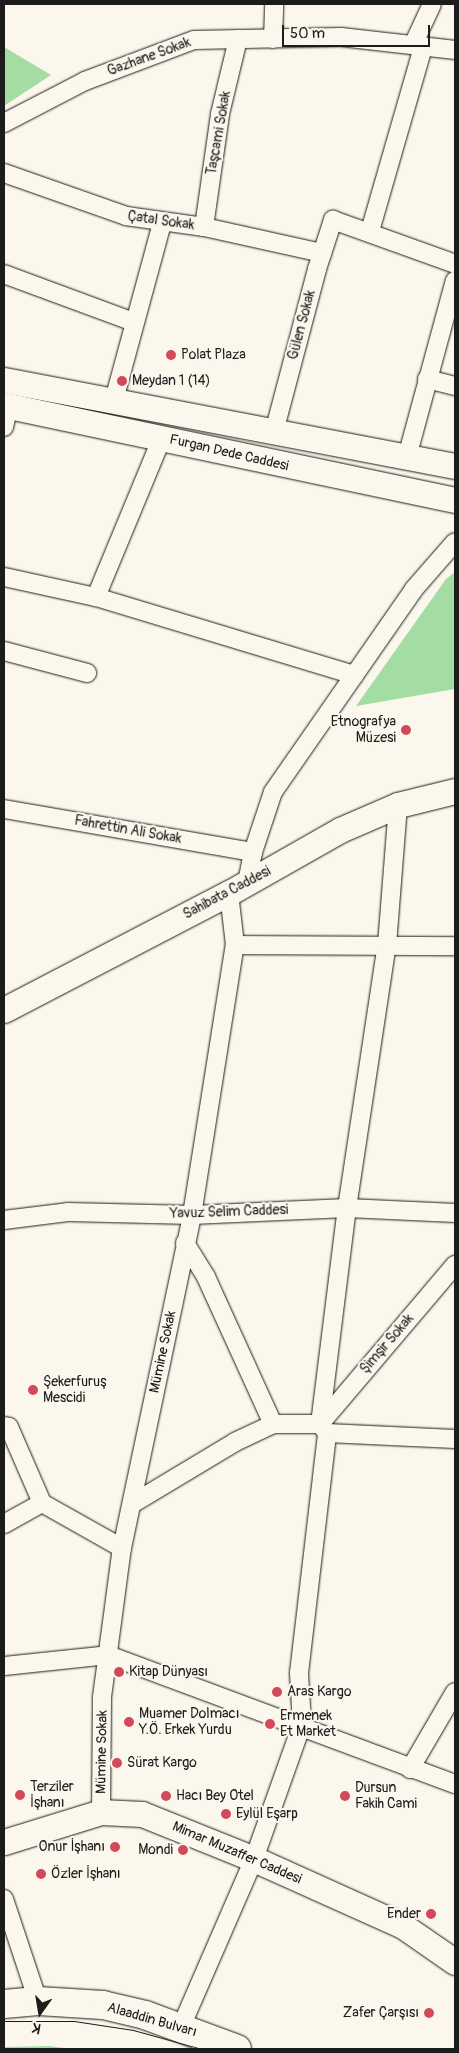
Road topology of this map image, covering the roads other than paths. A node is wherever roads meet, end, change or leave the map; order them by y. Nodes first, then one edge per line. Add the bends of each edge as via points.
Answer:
1 (274, 4) edge
2 (432, 4) edge
3 (238, 39) junction
4 (273, 40) junction
5 (418, 46) junction
6 (455, 50) edge
7 (4, 123) edge
8 (4, 173) edge
9 (162, 223) junction
10 (204, 227) junction
11 (370, 231) junction
12 (322, 253) junction
13 (455, 264) edge
14 (4, 274) edge
15 (455, 280) edge
16 (134, 322) junction
17 (428, 379) junction
18 (4, 380) edge
19 (455, 386) edge
20 (114, 400) junction
21 (5, 413) edge
22 (274, 432) junction
23 (162, 438) junction
24 (407, 457) junction
25 (455, 466) edge
26 (455, 500) edge
27 (455, 542) edge
28 (4, 577) edge
29 (96, 597) junction
30 (4, 651) edge
31 (87, 673) dead end
32 (354, 675) junction
33 (455, 791) edge
34 (398, 805) junction
35 (4, 809) edge
36 (253, 852) junction
37 (238, 888) junction
38 (235, 945) junction
39 (387, 945) junction
40 (455, 946) edge
41 (4, 1010) edge
42 (347, 1208) junction
43 (455, 1213) edge
44 (192, 1215) junction
45 (4, 1220) edge
46 (185, 1243) junction
47 (455, 1265) edge
48 (273, 1424) junction
49 (4, 1426) edge
50 (323, 1428) junction
51 (455, 1439) edge
52 (42, 1504) junction
53 (132, 1504) junction
54 (4, 1524) edge
55 (122, 1548) junction
56 (108, 1654) junction
57 (4, 1666) edge
58 (455, 1692) edge
59 (302, 1724) junction
60 (410, 1769) junction
61 (455, 1784) edge
62 (101, 1812) junction
63 (4, 1842) edge
64 (254, 1858) junction
65 (4, 1899) edge
66 (455, 1962) edge
67 (38, 2001) junction
68 (4, 2004) edge
69 (181, 2027) junction
70 (238, 2049) edge

1 - 4 street
2 - 5 street
3 - 4 street, Gazhane Sokak
3 - 7 street, Gazhane Sokak via 194,40 85,81
3 - 10 street, Taşcami Sokak via 220,114
4 - 5 street, Gazhane Sokak via 341,37
5 - 6 street, Gazhane Sokak
5 - 11 street
8 - 9 street, Çatal Sokak via 111,212
9 - 10 street, Çatal Sokak
9 - 16 street
10 - 12 street, Çatal Sokak
11 - 12 street, Gülen Sokak via 333,220
11 - 13 street
12 - 22 street, Gülen Sokak
14 - 16 street
15 - 17 street
16 - 20 street
17 - 19 street
17 - 24 street
18 - 20 street, Furgan Dede Caddesi
20 - 22 street, Furgan Dede Caddesi
21 - 23 street, Furgan Dede Caddesi
22 - 24 street, Furgan Dede Caddesi
23 - 26 street, Furgan Dede Caddesi via 233,456
23 - 29 street
24 - 25 street, Furgan Dede Caddesi
27 - 32 street, Mümine Sokak via 414,589
28 - 29 street
29 - 32 street
30 - 31 street
32 - 36 street, Mümine Sokak via 273,792
33 - 34 street, Sahibata Caddesi
34 - 37 street, Sahibata Caddesi via 340,830
34 - 39 street
35 - 36 street, Fahrettin Ali Sokak
36 - 37 street, Mümine Sokak
37 - 38 street, Mümine Sokak
37 - 41 street, Sahibata Caddesi
38 - 39 street
38 - 44 street, Mümine Sokak
39 - 40 street
39 - 42 street
42 - 43 street, Yavuz Selim Caddesi
42 - 44 street, Yavuz Selim Caddesi
42 - 50 street
44 - 45 street, Yavuz Selim Caddesi via 68,1212
44 - 46 street, Mümine Sokak
46 - 48 street via 206,1277
46 - 53 street, Mümine Sokak
47 - 50 street, Şimşir Sokak
48 - 50 street
48 - 53 street via 235,1442
49 - 52 street via 9,1427
50 - 51 street
50 - 59 street via 298,1673
52 - 54 street
52 - 55 street
53 - 55 street, Mümine Sokak
55 - 56 street, Mümine Sokak
56 - 57 street
56 - 59 street
56 - 62 street, Mümine Sokak via 102,1697
58 - 60 street
59 - 60 street
59 - 64 street
60 - 61 street
62 - 63 street, Mimar Muzaffer Caddesi
62 - 64 street, Mimar Muzaffer Caddesi via 142,1814
64 - 66 street, Mimar Muzaffer Caddesi via 403,1926
64 - 69 street
65 - 67 street
67 - 68 main road, Alaaddin Bulvarı
67 - 69 main road, Alaaddin Bulvarı via 104,2005
69 - 70 main road, Alaaddin Bulvarı

